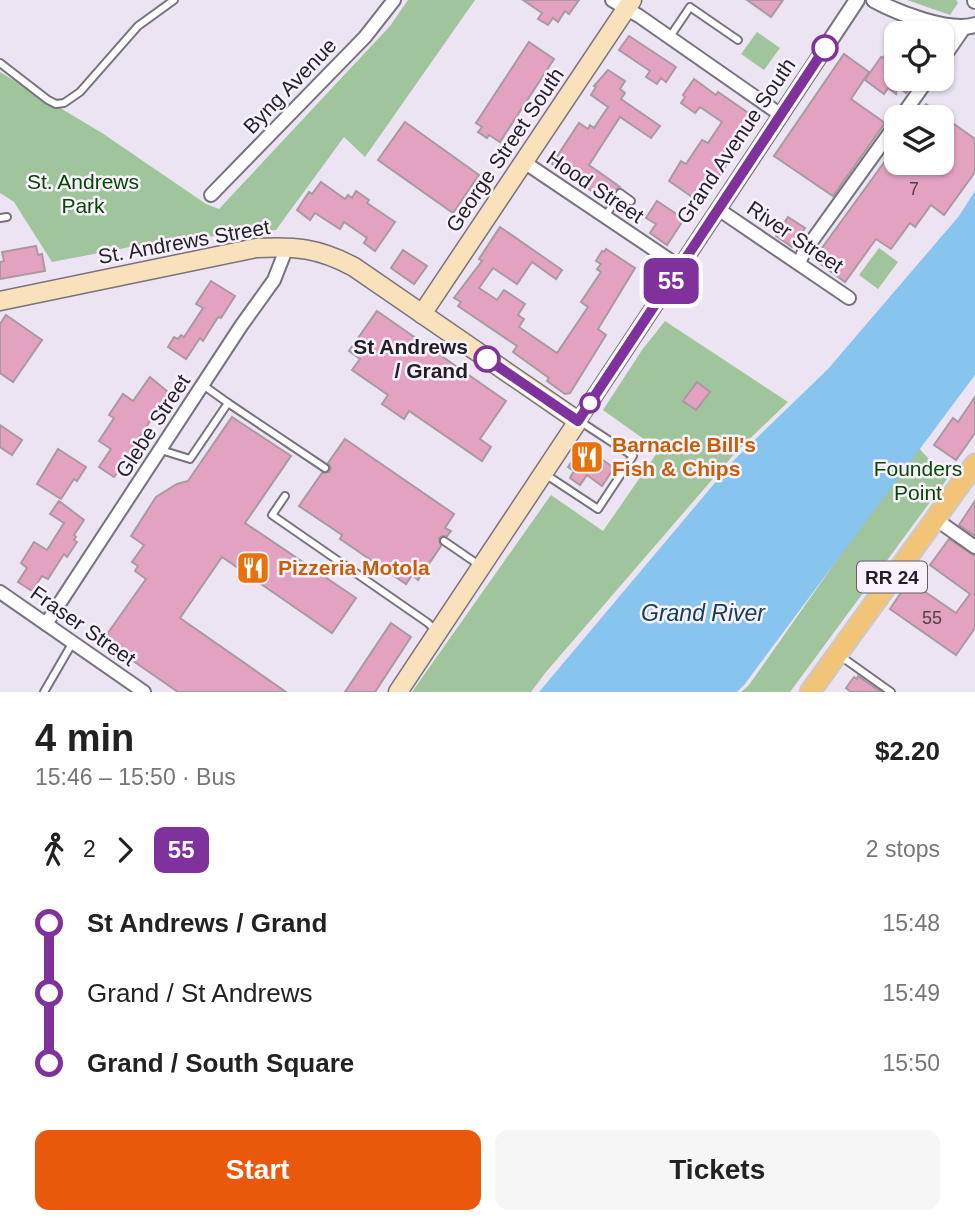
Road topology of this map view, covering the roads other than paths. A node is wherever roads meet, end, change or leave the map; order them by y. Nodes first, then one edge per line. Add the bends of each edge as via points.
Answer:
1 (174, 0) edge
2 (394, 0) edge
3 (857, 0) edge
4 (874, 0) edge
5 (623, 3) edge
6 (970, 27) edge
7 (669, 37) junction
8 (738, 40) dead end
9 (954, 46) edge
10 (0, 63) edge
11 (781, 115) junction
12 (884, 141) edge
13 (524, 162) junction
14 (211, 195) dead end
15 (631, 201) dead end
16 (718, 209) junction
17 (605, 217) junction
18 (287, 247) junction
19 (799, 263) junction
20 (680, 267) junction
21 (849, 298) dead end
22 (0, 301) edge
23 (422, 314) junction
24 (202, 385) junction
25 (228, 402) junction
26 (578, 421) junction
27 (161, 450) junction
28 (311, 458) junction
29 (975, 464) edge
30 (306, 466) dead end
31 (325, 468) dead end
32 (543, 472) junction
33 (285, 496) dead end
34 (934, 518) junction
35 (444, 541) dead end
36 (975, 547) edge
37 (480, 566) junction
38 (0, 592) edge
39 (46, 624) junction
40 (437, 632) junction
41 (73, 642) junction
42 (838, 654) junction
43 (44, 692) edge
44 (144, 692) edge
45 (398, 692) edge
46 (810, 692) edge
47 (891, 692) edge

1 - 10 lane via 138,26 80,92 64,103 48,100
2 - 14 street, Byng Avenue via 365,37
3 - 11 street, Grand Avenue South
4 - 6 street via 949,27
5 - 7 street
5 - 13 main road, George Street South
6 - 9 street
7 - 8 lane via 690,7
7 - 11 street
11 - 16 street, Grand Avenue South
12 - 19 street
13 - 17 street, Hood Street
13 - 23 main road, George Street South
15 - 17 lane via 620,193
16 - 19 street, River Street
16 - 20 street, Grand Avenue South
17 - 20 street, Hood Street
18 - 22 main road, St. Andrews Street via 256,248
18 - 23 main road, St. Andrews Street via 335,257
18 - 24 street, Glebe Street via 274,280
19 - 21 street, River Street
20 - 26 street, Grand Avenue South
23 - 26 main road, St. Andrews Street
24 - 25 lane
24 - 27 street, Glebe Street
25 - 27 lane via 190,459
25 - 28 lane
26 - 32 main road, Grand Avenue South
26 - 32 lane via 633,456 598,509
27 - 39 street, Glebe Street
28 - 30 lane
28 - 31 lane
29 - 34 main road, RR 24
32 - 37 main road, Grand Avenue South
33 - 40 lane via 272,516
34 - 36 street
34 - 42 main road, RR 24
35 - 37 lane
37 - 40 main road, Grand Avenue South
38 - 39 street, Fraser Street
39 - 41 street, Fraser Street
40 - 45 main road, Grand Avenue South
41 - 43 lane
41 - 44 street, Fraser Street
42 - 46 main road, RR 24
42 - 47 lane

